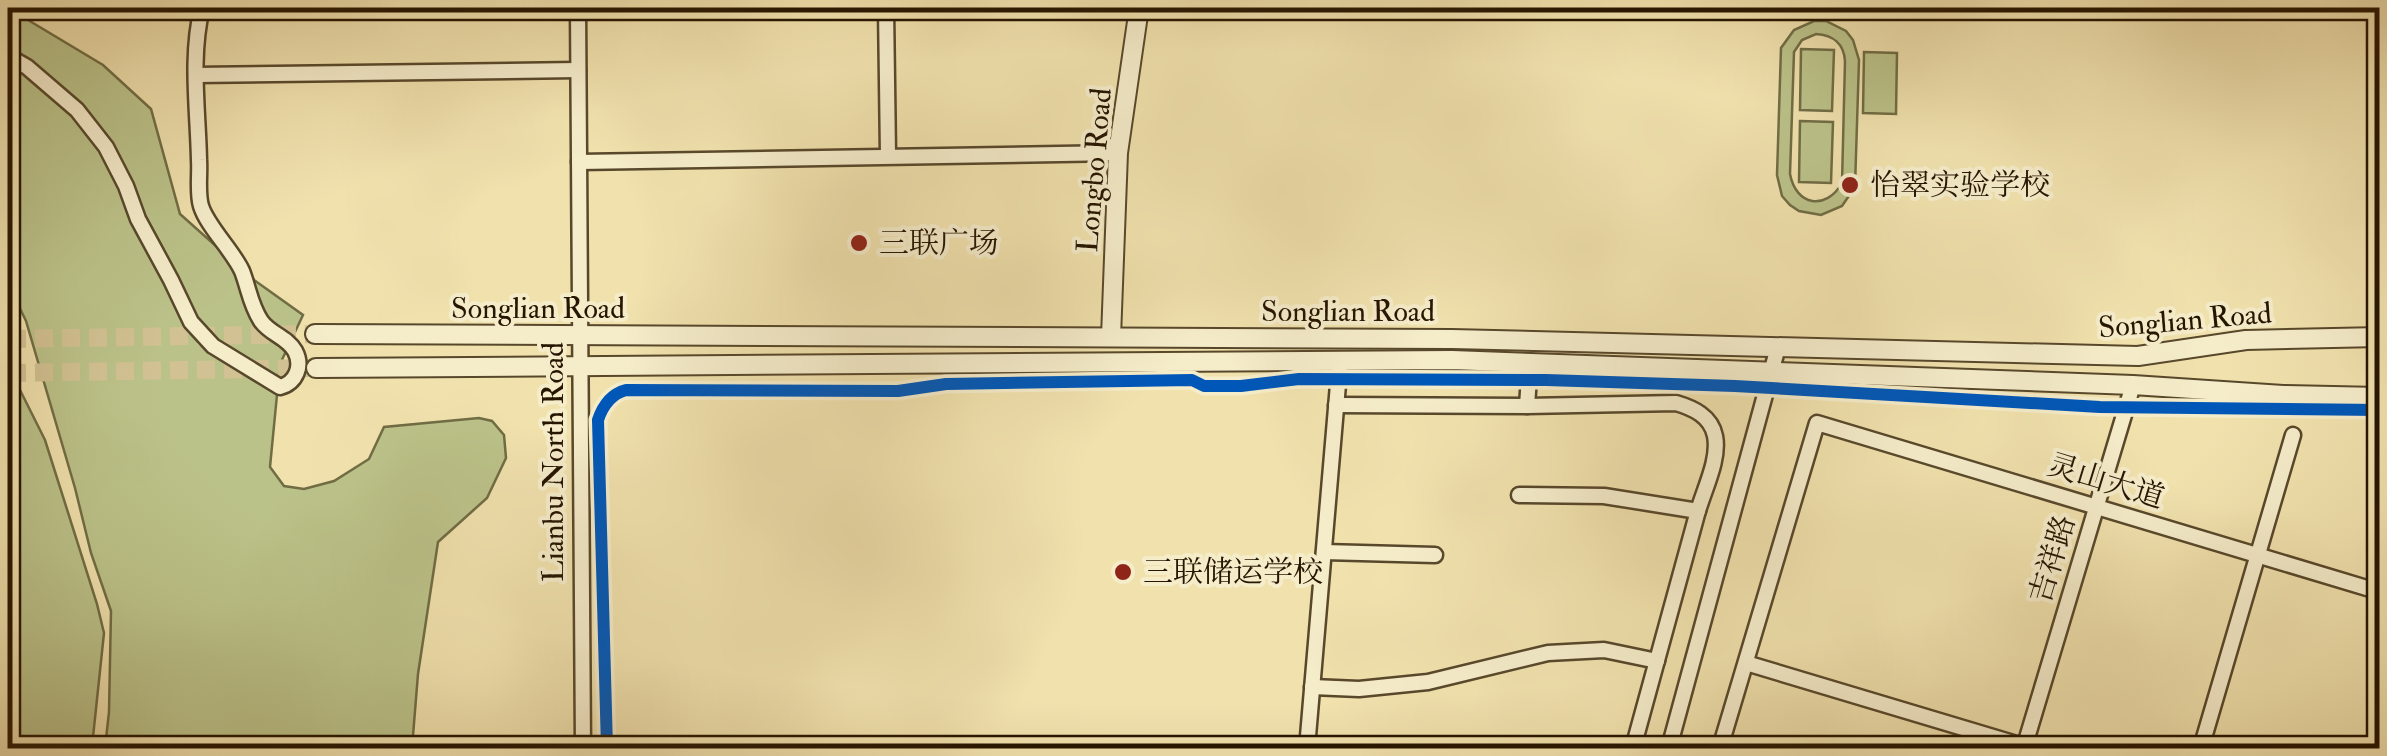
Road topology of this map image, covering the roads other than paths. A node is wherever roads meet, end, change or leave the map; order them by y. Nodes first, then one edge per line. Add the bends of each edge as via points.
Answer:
1 (202, 8) edge
2 (578, 8) edge
3 (886, 8) edge
4 (1139, 8) edge
5 (8, 56) edge
6 (578, 70) junction
7 (196, 74) junction
8 (1118, 152) junction
9 (888, 155) junction
10 (579, 162) junction
11 (315, 334) tunnel mouth
12 (580, 335) junction
13 (1111, 337) junction
14 (2380, 338) edge
15 (1778, 347) junction
16 (1340, 361) junction
17 (1530, 363) junction
18 (580, 366) junction
19 (316, 368) tunnel mouth
20 (1772, 372) junction
21 (2133, 385) junction
22 (2380, 397) edge
23 (1336, 405) junction
24 (1527, 406) junction
25 (2293, 436) dead end
26 (1519, 495) dead end
27 (2096, 507) junction
28 (1698, 511) junction
29 (1324, 552) junction
30 (1435, 556) dead end
31 (2259, 556) junction
32 (2380, 592) edge
33 (1657, 661) junction
34 (1746, 663) junction
35 (1312, 687) junction
36 (582, 743) edge
37 (1307, 748) edge
38 (1634, 748) edge
39 (1669, 748) edge
40 (1720, 748) edge
41 (2026, 748) edge
42 (2202, 748) edge

1 - 7 street
2 - 6 street, Lianbu North Road
3 - 9 street
4 - 8 street, Longbo Road
5 - 7 street via 77,110 106,147 191,322 214,346 280,387 295,378 295,352 260,319 241,270 200,206
6 - 7 street
6 - 10 street, Lianbu North Road
8 - 9 street
8 - 13 street, Longbo Road
9 - 10 street
10 - 12 street, Lianbu North Road
11 - 12 street, Songlian Road
12 - 13 street, Songlian Road
12 - 18 street, Lianbu North Road
13 - 15 street, Songlian Road
14 - 15 street, Songlian Road via 2246,340 2138,356
15 - 20 street
16 - 17 street, Songlian Road
16 - 18 street, Songlian Road
16 - 23 street
17 - 20 street, Songlian Road
17 - 24 street
18 - 19 street, Songlian Road
18 - 36 street, Lianbu North Road
20 - 21 street, Songlian Road
20 - 39 street
21 - 22 street, Songlian Road
21 - 27 street, 吉祥路
23 - 24 street
23 - 29 street
24 - 28 street via 1676,402 1697,410 1716,436
25 - 31 street
26 - 28 street via 1604,496
27 - 31 street, 灵山大道
27 - 34 street, 灵山大道 via 1818,423
27 - 41 street, 吉祥路
28 - 33 street
29 - 30 street
29 - 35 street
31 - 32 street, 灵山大道
31 - 42 street
33 - 35 street via 1604,650 1548,653 1428,682
33 - 38 street
34 - 40 street
34 - 41 street
35 - 37 street

